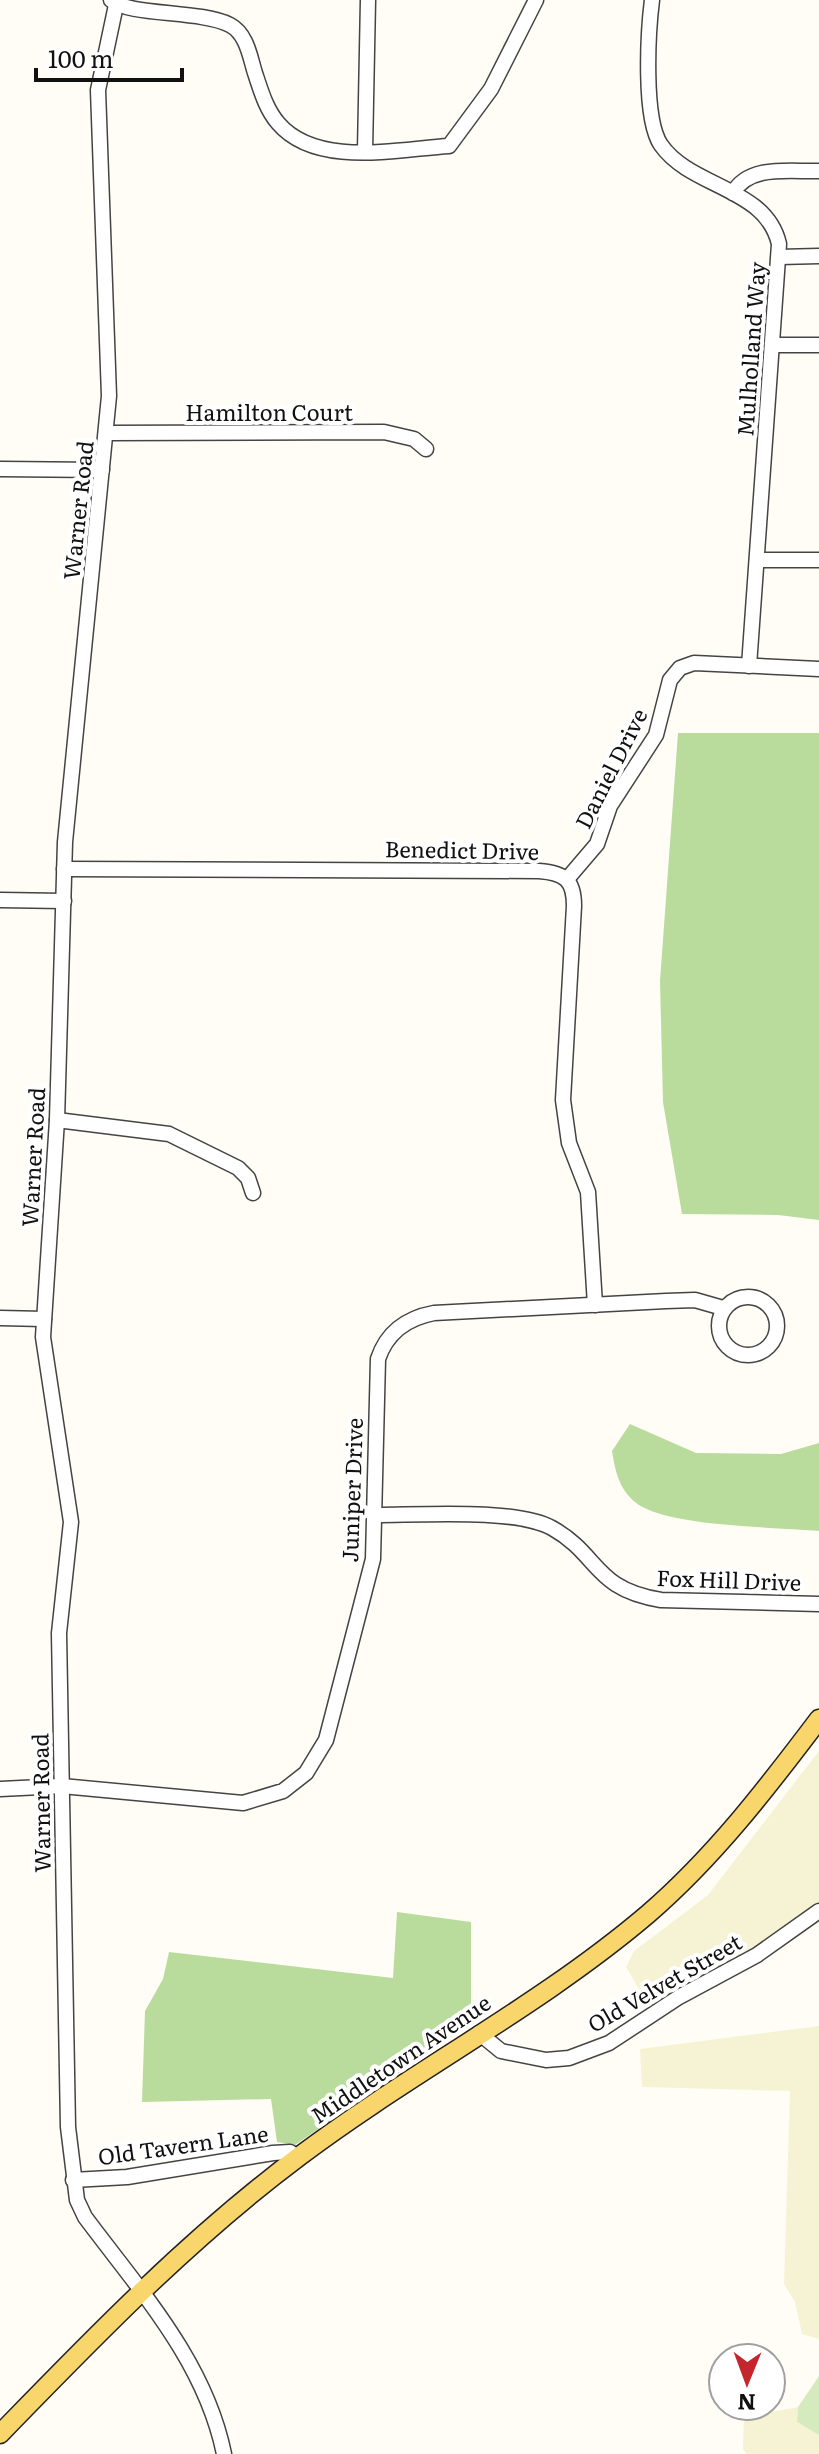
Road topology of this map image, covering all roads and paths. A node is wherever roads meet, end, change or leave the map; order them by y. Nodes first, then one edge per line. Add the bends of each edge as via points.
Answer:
1 (368, 0) edge
2 (536, 0) edge
3 (652, 0) edge
4 (113, 3) edge
5 (365, 151) junction
6 (819, 171) edge
7 (733, 193) junction
8 (819, 256) edge
9 (779, 257) junction
10 (773, 345) junction
11 (819, 345) edge
12 (107, 433) junction
13 (426, 449) dead end
14 (0, 469) edge
15 (102, 470) junction
16 (757, 560) junction
17 (819, 560) edge
18 (749, 666) junction
19 (819, 669) edge
20 (64, 869) junction
21 (568, 878) junction
22 (0, 900) edge
23 (64, 901) junction
24 (57, 1120) junction
25 (253, 1193) dead end
26 (595, 1305) junction
27 (723, 1308) junction
28 (0, 1318) edge
29 (44, 1319) junction
30 (376, 1515) junction
31 (819, 1604) edge
32 (819, 1719) edge
33 (62, 1786) junction
34 (0, 1789) edge
35 (819, 1911) edge
36 (479, 2033) junction
37 (297, 2157) junction
38 (73, 2180) junction
39 (140, 2292) junction
40 (0, 2434) edge
41 (224, 2454) edge

1 - 5 street
2 - 5 street via 491,89 449,146
3 - 7 street, Mulholland Way via 651,108 656,135 674,158
4 - 5 street via 230,26 246,44 266,103 286,132 312,146
4 - 12 street, Warner Road via 98,90
6 - 7 street via 755,174 744,178
7 - 9 street, Mulholland Way via 767,217 777,234
8 - 9 street
9 - 10 street, Mulholland Way
10 - 11 street
10 - 16 street, Mulholland Way
12 - 13 street, Hamilton Court via 384,432 414,439
12 - 15 street, Warner Road
14 - 15 street
15 - 20 street, Warner Road
16 - 17 street
16 - 18 street, Mulholland Way
18 - 19 street, Daniel Drive
18 - 21 street, Daniel Drive via 694,663 674,674 656,735 610,806 597,844
20 - 21 street, Benedict Drive via 539,871
20 - 23 street, Warner Road
21 - 26 street, Benedict Drive via 574,906 563,1100 569,1143 588,1192
22 - 23 street
23 - 24 street, Warner Road
24 - 25 street via 169,1134 238,1168
24 - 29 street, Warner Road
26 - 27 street, Juniper Drive via 695,1300
26 - 30 street, Juniper Drive via 434,1313 397,1329 378,1359
27 - 27 street, Juniper Drive via 745,1298 762,1301 771,1309 777,1331 769,1347 745,1354 727,1346 718,1321
28 - 29 street
29 - 33 street, Warner Road via 71,1522 59,1633
30 - 31 street, Fox Hill Drive via 496,1517 550,1526 615,1586 639,1597
30 - 33 street, Juniper Drive via 370,1575 330,1727 315,1761 295,1784 243,1803
32 - 36 main road, Middletown Avenue via 746,1814 683,1882 609,1945
33 - 34 street, Juniper Drive
33 - 38 street, Warner Road
35 - 36 street, Old Velvet Street via 757,1955 609,2043 569,2058 546,2060 501,2051
36 - 37 main road, Middletown Avenue
37 - 38 street, Old Tavern Lane via 282,2152 127,2177
37 - 39 main road, Middletown Avenue
38 - 39 street, Warner Road via 85,2217
39 - 40 main road, Middletown Avenue
39 - 41 street, Warner Road via 194,2366

